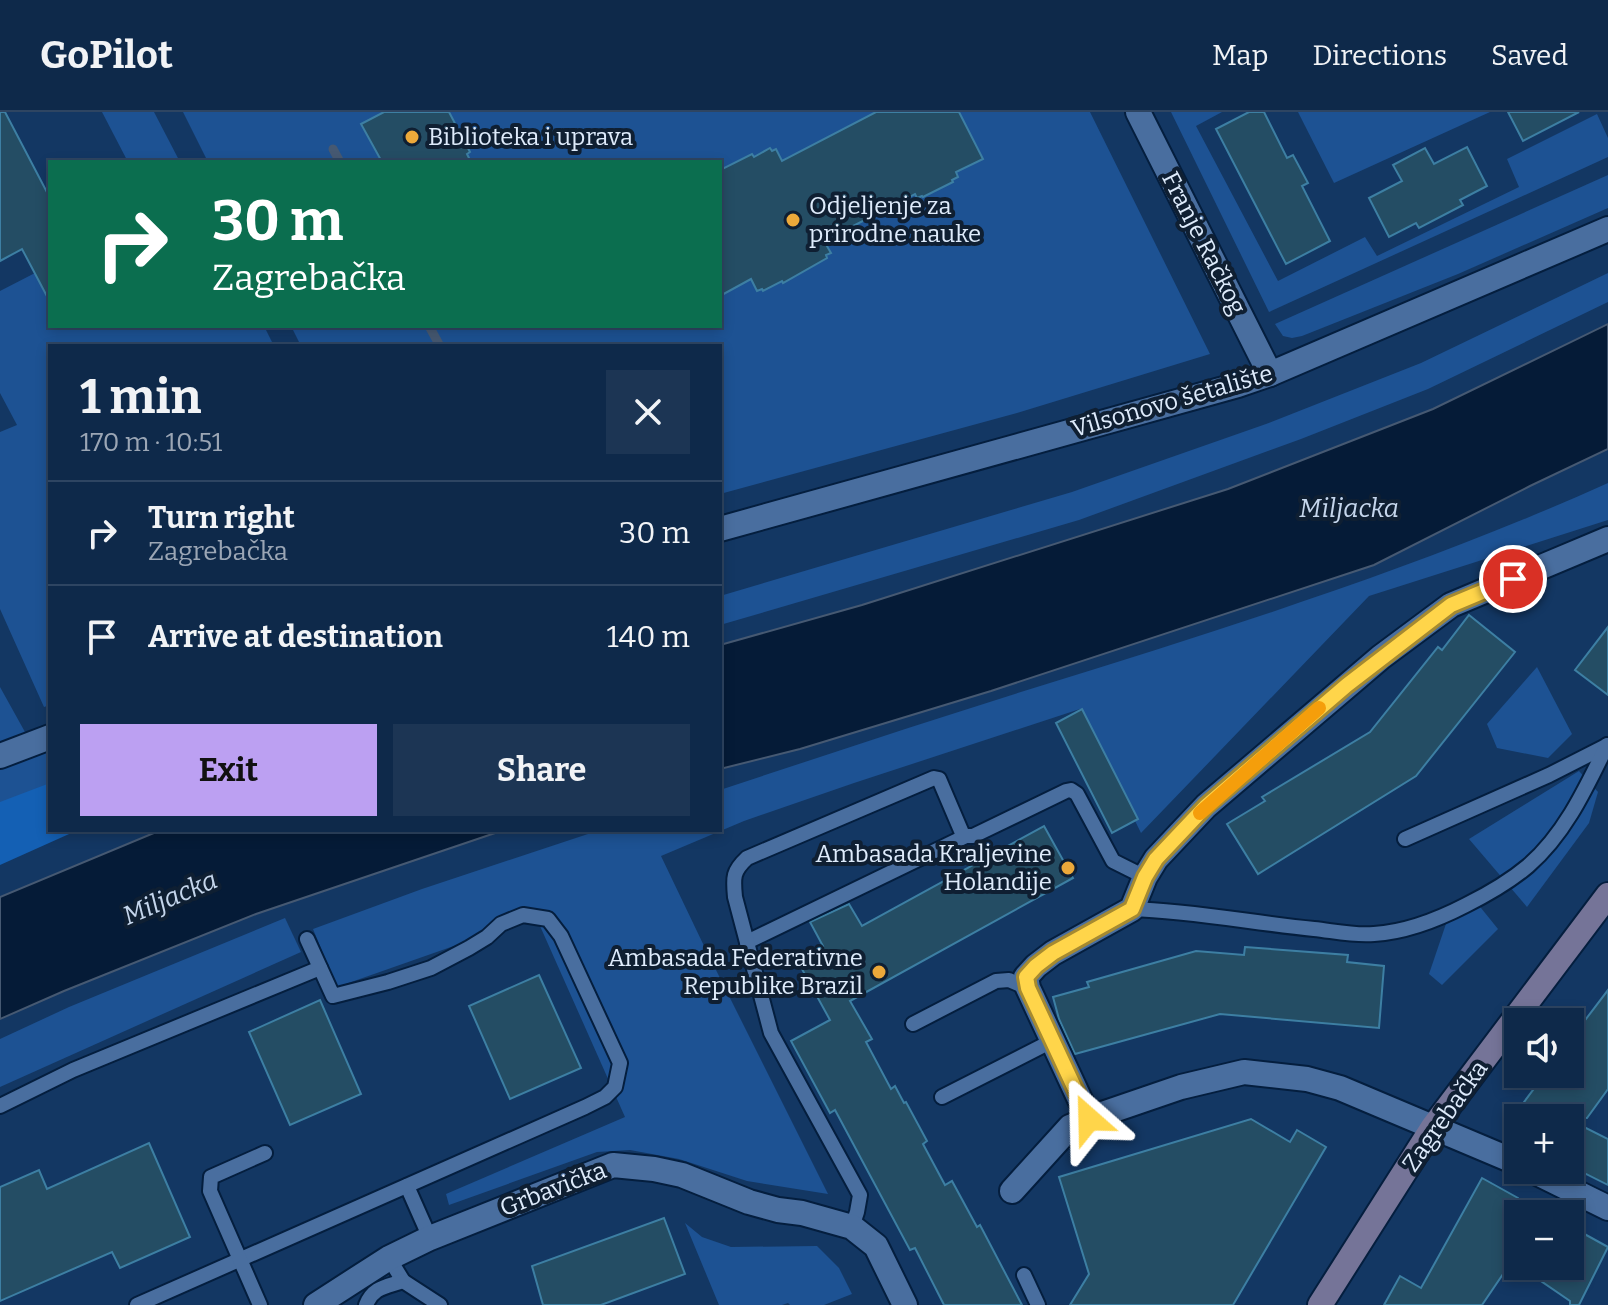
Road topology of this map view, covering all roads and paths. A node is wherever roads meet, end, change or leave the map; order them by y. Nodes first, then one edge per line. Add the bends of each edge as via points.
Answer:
1 (1138, 112) edge
2 (1608, 229) edge
3 (1270, 374) junction
4 (722, 528) edge
5 (1608, 539) edge
6 (48, 738) edge
7 (1608, 745) edge
8 (0, 756) edge
9 (966, 836) junction
10 (1405, 839) dead end
11 (1145, 877) junction
12 (1608, 895) edge
13 (1132, 909) junction
14 (307, 939) dead end
15 (747, 942) junction
16 (320, 968) junction
17 (1028, 988) junction
18 (913, 1024) dead end
19 (1052, 1041) junction
20 (942, 1097) dead end
21 (0, 1106) edge
22 (1089, 1119) junction
23 (1433, 1127) junction
24 (265, 1153) dead end
25 (1504, 1157) edge
26 (1559, 1184) edge
27 (407, 1186) junction
28 (1012, 1191) dead end
29 (1608, 1208) edge
30 (852, 1227) junction
31 (430, 1238) junction
32 (389, 1258) junction
33 (239, 1260) junction
34 (1024, 1275) dead end
35 (403, 1281) junction
36 (421, 1299) edge
37 (137, 1305) edge
38 (260, 1305) edge
39 (316, 1305) edge
40 (366, 1305) edge
41 (440, 1305) edge
42 (905, 1305) edge
43 (1038, 1305) edge
44 (1320, 1305) edge

1 - 3 street, Franje Račkog
2 - 3 street, Vilsonovo šetalište
3 - 4 street, Vilsonovo šetalište
5 - 11 street via 1451,605 1350,682 1206,806
6 - 8 street
7 - 10 lane
7 - 13 lane via 1577,806 1529,865 1501,887 1409,930 1372,935
9 - 11 lane via 1071,790 1113,861
9 - 15 lane
9 - 15 lane via 934,778 747,858 736,868 733,882
11 - 13 street
12 - 23 main road, Zagrebačka
13 - 17 street via 1044,960 1026,977
14 - 16 lane
15 - 30 lane via 771,1033 860,1195
16 - 21 lane via 73,1070
16 - 27 lane via 333,996 431,968 523,915 548,919 561,936 620,1063 615,1087 605,1097
17 - 18 lane via 996,981
17 - 19 street
19 - 20 lane
19 - 22 street
22 - 23 street via 1244,1072 1340,1088
22 - 28 street via 1070,1127
23 - 25 street
23 - 44 main road, Zagrebačka
24 - 33 lane via 211,1177 210,1191
26 - 29 street
27 - 31 lane
27 - 33 lane
30 - 31 street, Grbavička via 749,1202 682,1175 613,1165
30 - 42 street, Grbavička via 876,1246
31 - 32 street, Grbavička
32 - 35 lane
32 - 39 street, Grbavička
33 - 37 lane
33 - 38 lane
34 - 43 lane
35 - 36 lane
35 - 40 lane via 370,1295
36 - 41 lane

